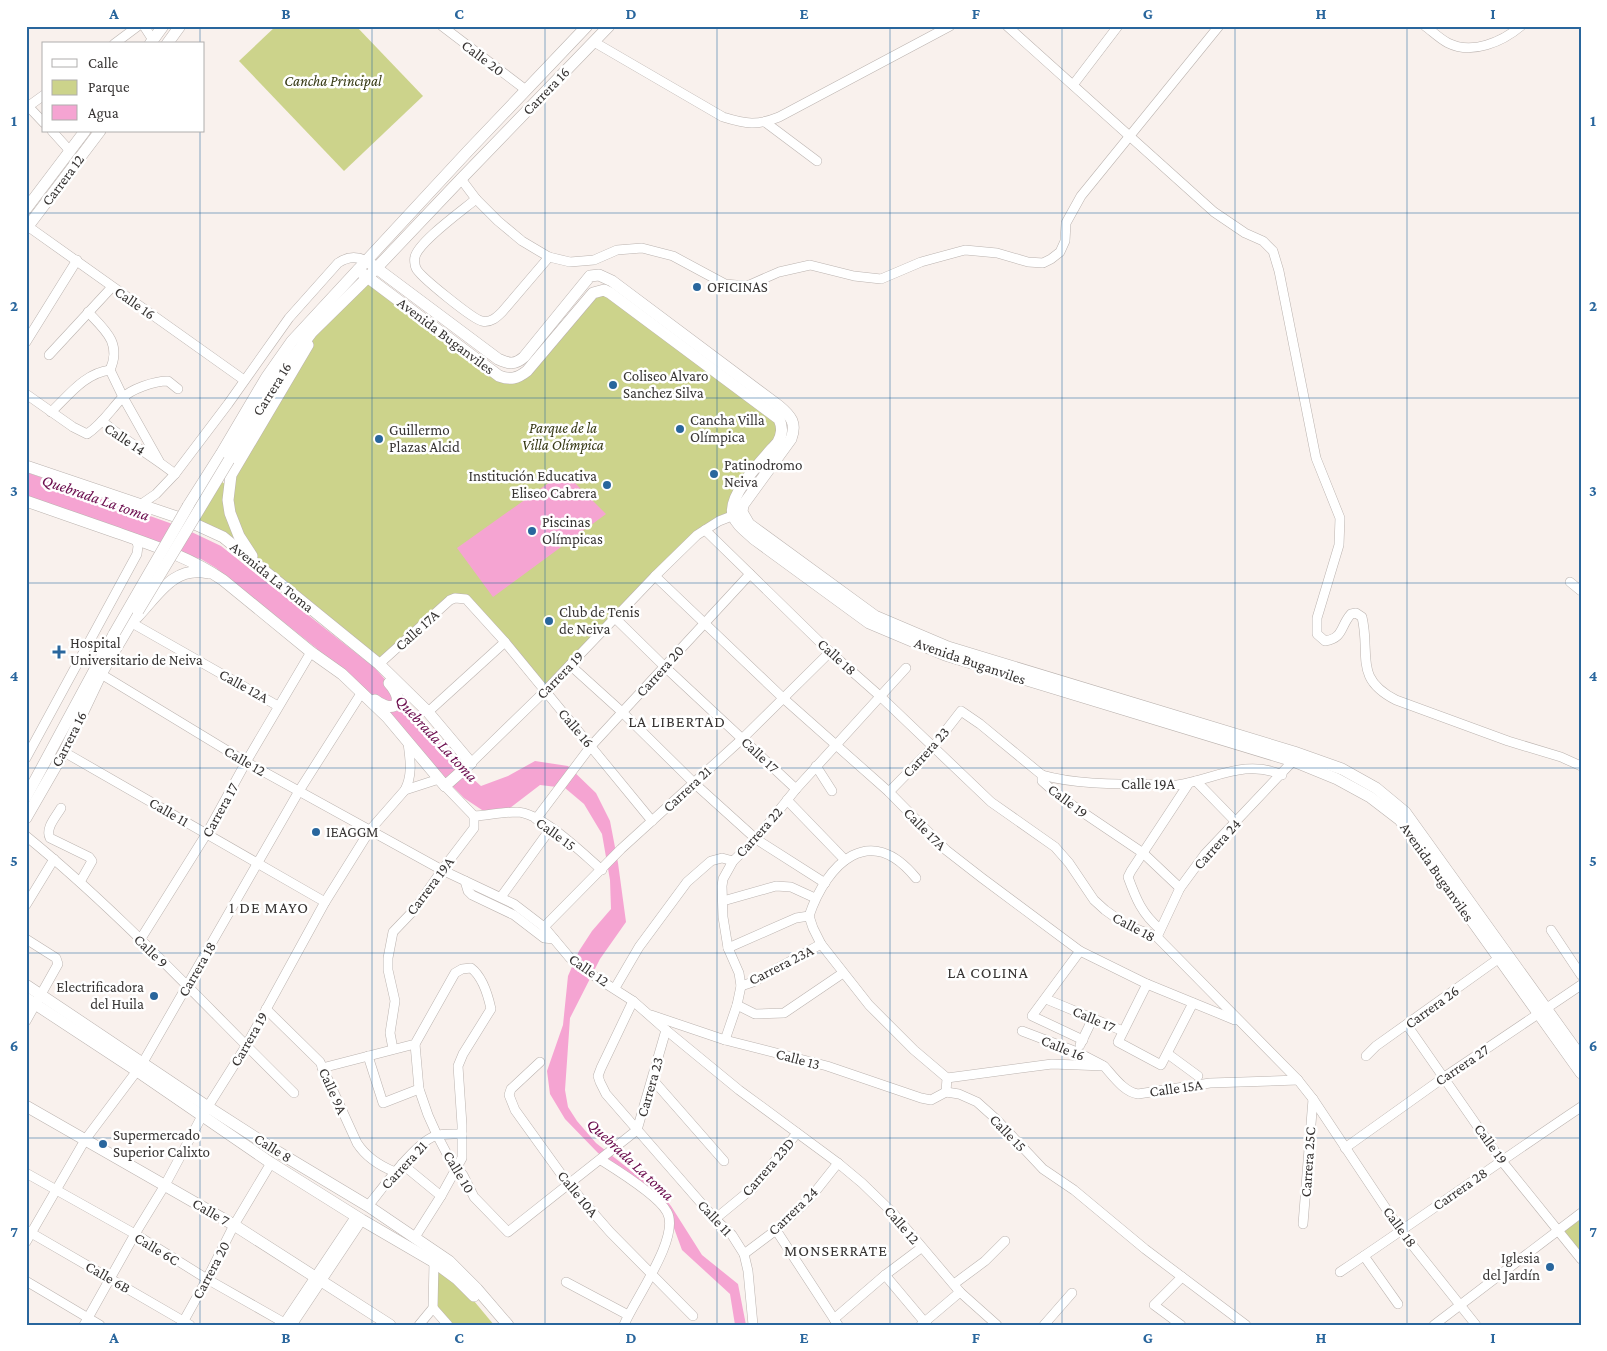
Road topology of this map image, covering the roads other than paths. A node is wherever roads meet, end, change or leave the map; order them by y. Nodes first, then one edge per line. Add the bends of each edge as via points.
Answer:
1 (138, 26) edge
2 (144, 26) edge
3 (163, 26) edge
4 (180, 26) edge
5 (442, 26) edge
6 (587, 26) edge
7 (609, 26) edge
8 (950, 26) edge
9 (1007, 26) edge
10 (1118, 26) edge
11 (1219, 26) edge
12 (1425, 26) edge
13 (1521, 26) edge
14 (117, 42) edge
15 (152, 42) edge
16 (168, 42) edge
17 (594, 42) junction
18 (1073, 85) junction
19 (526, 90) junction
20 (42, 96) edge
21 (27, 106) edge
22 (42, 121) edge
23 (765, 122) junction
24 (53, 132) edge
25 (84, 132) edge
26 (99, 132) edge
27 (1129, 135) junction
28 (70, 151) junction
29 (817, 161) dead end
30 (460, 179) junction
31 (476, 199) junction
32 (26, 209) edge
33 (27, 227) edge
34 (549, 257) junction
35 (77, 260) junction
36 (367, 261) junction
37 (378, 267) junction
38 (358, 270) junction
39 (368, 278) junction
40 (112, 287) junction
41 (88, 312) junction
42 (312, 332) junction
43 (26, 342) edge
44 (49, 355) dead end
45 (110, 370) junction
46 (244, 380) junction
47 (178, 389) dead end
48 (26, 394) edge
49 (122, 398) junction
50 (52, 412) junction
51 (102, 421) junction
52 (225, 457) junction
53 (159, 461) junction
54 (26, 466) edge
55 (175, 474) junction
56 (26, 501) edge
57 (140, 505) junction
58 (738, 514) junction
59 (704, 530) junction
60 (136, 539) junction
61 (257, 564) junction
62 (750, 574) junction
63 (655, 576) junction
64 (224, 580) junction
65 (1570, 582) dead end
66 (1581, 591) edge
67 (455, 598) joint
68 (615, 618) junction
69 (134, 619) junction
70 (705, 622) junction
71 (505, 642) junction
72 (311, 652) junction
73 (830, 652) junction
74 (366, 655) junction
75 (379, 664) junction
76 (570, 665) junction
77 (664, 667) junction
78 (906, 668) dead end
79 (101, 674) junction
80 (342, 674) junction
81 (545, 691) junction
82 (362, 692) junction
83 (881, 697) junction
84 (783, 698) junction
85 (278, 706) junction
86 (961, 711) joint
87 (428, 712) junction
88 (622, 712) junction
89 (742, 739) junction
90 (408, 742) junction
91 (591, 746) junction
92 (836, 746) junction
93 (933, 748) junction
94 (64, 752) junction
95 (26, 758) edge
96 (1294, 761) junction
97 (246, 762) junction
98 (469, 765) junction
99 (816, 766) junction
100 (1581, 766) edge
101 (1042, 775) junction
102 (1282, 775) junction
103 (1192, 782) junction
104 (444, 783) junction
105 (694, 783) junction
106 (796, 789) junction
107 (406, 790) junction
108 (832, 790) dead end
109 (299, 791) junction
110 (889, 792) junction
111 (26, 796) edge
112 (788, 800) junction
113 (61, 808) dead end
114 (474, 816) junction
115 (26, 818) edge
116 (536, 818) junction
117 (652, 821) junction
118 (1236, 822) junction
119 (551, 828) junction
120 (370, 830) junction
121 (207, 833) junction
122 (26, 836) edge
123 (756, 839) junction
124 (1142, 853) junction
125 (54, 859) junction
126 (733, 860) junction
127 (845, 860) junction
128 (257, 862) junction
129 (604, 868) junction
130 (442, 870) junction
131 (916, 878) dead end
132 (465, 881) junction
133 (80, 882) junction
134 (825, 883) junction
135 (1180, 888) junction
136 (501, 897) junction
137 (815, 898) junction
138 (723, 900) junction
139 (325, 902) junction
140 (26, 905) edge
141 (809, 916) junction
142 (544, 928) junction
143 (1551, 930) dead end
144 (1159, 933) junction
145 (26, 939) edge
146 (554, 939) junction
147 (140, 940) junction
148 (821, 944) junction
149 (728, 948) junction
150 (1080, 951) junction
151 (1498, 958) junction
152 (843, 973) junction
153 (1581, 975) edge
154 (1147, 984) junction
155 (1581, 984) edge
156 (26, 985) edge
157 (187, 986) junction
158 (741, 986) junction
159 (615, 988) junction
160 (34, 999) edge
161 (1046, 999) junction
162 (634, 1001) junction
163 (1193, 1003) junction
164 (737, 1005) junction
165 (266, 1009) junction
166 (1542, 1011) junction
167 (648, 1014) junction
168 (1092, 1018) junction
169 (26, 1021) edge
170 (1238, 1021) junction
171 (1407, 1025) junction
172 (666, 1030) junction
173 (1022, 1031) dead end
174 (1123, 1031) junction
175 (725, 1040) junction
176 (1083, 1040) junction
177 (414, 1044) junction
178 (246, 1046) junction
179 (393, 1049) junction
180 (1077, 1052) junction
181 (1168, 1054) junction
182 (368, 1056) junction
183 (1366, 1056) dead end
184 (1581, 1057) edge
185 (540, 1062) dead end
186 (1104, 1066) junction
187 (140, 1067) junction
188 (322, 1068) junction
189 (1581, 1073) edge
190 (1198, 1076) dead end
191 (947, 1078) junction
192 (1443, 1078) junction
193 (653, 1080) junction
194 (1298, 1080) junction
195 (419, 1089) junction
196 (946, 1092) junction
197 (294, 1093) dead end
198 (1313, 1099) junction
199 (26, 1106) edge
200 (1581, 1107) edge
201 (205, 1112) junction
202 (26, 1115) edge
203 (637, 1130) junction
204 (797, 1133) junction
205 (462, 1134) junction
206 (437, 1135) junction
207 (83, 1143) junction
208 (1345, 1148) junction
209 (601, 1159) junction
210 (1501, 1160) junction
211 (724, 1161) dead end
212 (271, 1162) junction
213 (838, 1163) junction
214 (402, 1164) junction
215 (457, 1167) junction
216 (395, 1172) junction
217 (26, 1173) edge
218 (569, 1185) junction
219 (163, 1189) junction
220 (55, 1190) junction
221 (441, 1196) junction
222 (368, 1206) junction
223 (1581, 1213) edge
224 (359, 1218) junction
225 (716, 1220) junction
226 (1303, 1224) dead end
227 (233, 1228) junction
228 (776, 1230) junction
229 (1401, 1231) junction
230 (1557, 1231) junction
231 (29, 1232) edge
232 (508, 1232) joint
233 (135, 1234) junction
234 (415, 1237) junction
235 (26, 1242) edge
236 (1005, 1242) dead end
237 (921, 1248) junction
238 (744, 1254) junction
239 (1364, 1256) junction
240 (1581, 1259) edge
241 (434, 1262) junction
242 (1340, 1272) dead end
243 (651, 1274) junction
244 (886, 1275) junction
245 (1182, 1278) junction
246 (110, 1279) junction
247 (207, 1279) junction
248 (26, 1281) edge
249 (316, 1281) junction
250 (566, 1282) dead end
251 (954, 1284) junction
252 (960, 1292) junction
253 (1072, 1293) dead end
254 (1398, 1304) dead end
255 (1460, 1305) junction
256 (433, 1308) junction
257 (628, 1315) junction
258 (693, 1316) dead end
259 (86, 1321) edge
260 (185, 1323) edge
261 (836, 1323) edge
262 (287, 1324) edge
263 (925, 1324) edge
264 (100, 1325) edge
265 (377, 1325) edge
266 (390, 1325) edge
267 (419, 1325) edge
268 (448, 1325) edge
269 (499, 1325) edge
270 (508, 1325) edge
271 (624, 1325) edge
272 (753, 1325) edge
273 (997, 1325) edge
274 (1044, 1325) edge
275 (1181, 1325) edge
276 (1246, 1325) edge
277 (1434, 1325) edge
278 (1476, 1325) edge

1 - 14 street
2 - 15 street
3 - 15 main road
4 - 16 main road
5 - 19 street, Calle 20
6 - 19 main road, Carrera 16
7 - 17 main road, Carrera 16
8 - 23 street
9 - 18 street
10 - 18 street
11 - 27 street
12 - 13 street via 1448,43 1463,47 1498,42
17 - 23 street via 723,117 744,124
17 - 30 main road, Carrera 16
18 - 27 street
19 - 36 main road, Carrera 16
20 - 21 street
21 - 22 street
23 - 29 street
24 - 28 street
25 - 28 main road, Carrera 12
26 - 33 main road, Carrera 12
27 - 34 street via 1080,196 1066,223 1065,241 1060,252 1043,263 965,250 921,262 881,279 810,266 778,272 746,286 725,284 674,256 642,248 617,250 594,260 570,262
27 - 100 street via 1214,212 1263,241 1273,251 1316,458 1340,518 1339,545 1317,618 1317,634 1325,641 1334,640 1350,614 1356,613 1362,617 1366,631 1364,663 1373,683 1383,694
28 - 32 main road, Carrera 12
30 - 31 street
30 - 37 main road, Carrera 16
31 - 34 street via 522,241
31 - 34 street via 422,245 415,258 416,270 426,280 471,315 482,321 493,320
33 - 35 street, Calle 16
35 - 40 street, Calle 16
35 - 43 street
36 - 37 main road
36 - 38 main road, Carrera 16
36 - 46 street via 354,256 338,263 289,318
37 - 39 main road, Carrera 16
37 - 58 main road, Avenida Buganviles via 508,364 524,357 590,276 600,275 612,281 791,417 794,430 791,439
38 - 39 main road
38 - 52 main road, Carrera 16 via 306,324 280,357
39 - 42 main road, Carrera 16
39 - 58 main road, Avenida Buganviles via 507,379 515,379 527,371 593,293 604,290 610,293 779,419 782,435 737,495 733,503
40 - 41 street
40 - 46 street, Calle 16
41 - 44 street
41 - 45 street via 111,338 115,360
42 - 52 main road, Carrera 16
42 - 61 main road via 306,350 231,475 228,500 233,524
45 - 49 street
45 - 50 street via 88,377
46 - 55 street
47 - 49 street via 168,381 153,382
48 - 50 street, Calle 14
49 - 51 street
49 - 53 street
50 - 51 street, Calle 14 via 84,434
51 - 53 street, Calle 14
52 - 69 main road, Carrera 16, bridge
52 - 111 main road, Carrera 16, bridge via 188,506
53 - 55 street, Calle 14
54 - 57 main road, Avenida La Toma
55 - 57 street
56 - 60 main road
57 - 61 main road, Avenida La Toma via 204,527 223,537
58 - 59 street, Carrera 19
58 - 96 main road, Avenida Buganviles via 740,526 754,539 869,623 945,655
58 - 166 main road, Avenida Buganviles via 875,616 948,647 1294,752 1342,769 1376,788 1405,812
59 - 62 street, Calle 18
59 - 63 street, Carrera 19
60 - 64 main road via 193,561
60 - 95 street via 137,554
61 - 74 main road, Avenida La Toma
62 - 70 street, Carrera 20
62 - 73 street, Calle 18
63 - 68 street, Carrera 19
63 - 70 street, Calle 17A
64 - 69 main road via 197,571 174,577
64 - 72 main road
65 - 66 street
67 - 71 street, Calle 16 via 466,599
67 - 75 street, Calle 17A
68 - 76 street, Carrera 19
68 - 77 street, Calle 17
69 - 79 main road, Carrera 16
69 - 85 street, Calle 12A
70 - 77 street, Carrera 20
70 - 84 street, Calle 17A
71 - 81 street, Calle 16
71 - 87 street
72 - 80 main road
72 - 85 street, Carrera 17
73 - 83 street, Calle 18
73 - 84 street, Carrera 21
74 - 75 main road, Avenida La Toma
74 - 80 main road via 398,693 394,705 382,706
75 - 87 main road, Avenida La Toma
76 - 81 street, Carrera 19
76 - 88 street
77 - 88 street, Carrera 20
77 - 89 street, Calle 17
78 - 83 street, Carrera 22
79 - 94 main road, Carrera 16
79 - 97 street, Calle 12
80 - 82 main road
81 - 91 street, Calle 16
81 - 98 street, Carrera 19
82 - 90 main road
82 - 109 street, Carrera 18
83 - 92 street, Carrera 22
83 - 93 street, Calle 18
84 - 89 street, Carrera 21
84 - 92 street, Calle 17A
85 - 97 street, Carrera 17
86 - 93 street, Carrera 23
86 - 101 street, Calle 19
87 - 98 main road, Avenida La Toma
88 - 91 street, Carrera 20
88 - 105 street
89 - 105 street, Carrera 21
89 - 106 street, Calle 17
90 - 104 main road
90 - 107 street via 411,766
91 - 116 street, Carrera 20
91 - 117 street, Calle 16
92 - 99 street, Carrera 22
92 - 110 street, Calle 17A
93 - 110 street, Carrera 23
93 - 144 street, Calle 18 via 991,802 1055,847 1105,910 1126,926
94 - 115 main road, Carrera 16
94 - 121 street, Calle 11
96 - 102 street, Carrera 24
96 - 151 main road, Avenida Buganviles via 1370,797 1400,820
97 - 109 street, Calle 12
97 - 121 street, Carrera 17
98 - 104 main road, Carrera 19
99 - 106 street, Carrera 22
99 - 108 street
101 - 103 street, Calle 19A via 1120,784 1175,785
101 - 124 street, Calle 19 via 1042,781 1060,797
102 - 103 street via 1270,769 1252,768
102 - 118 street, Carrera 24
103 - 118 street, Calle 19A
103 - 124 street
104 - 107 street, Carrera 19
104 - 114 street
105 - 117 street, Carrera 21
105 - 123 street
106 - 112 street, Carrera 22
107 - 120 street, Carrera 19
109 - 120 street, Calle 12
109 - 128 street, Carrera 18
110 - 150 street, Calle 17A via 946,850
112 - 123 street, Carrera 22
112 - 127 street
113 - 133 street via 48,834 92,861
114 - 116 street, Calle 15 via 517,812
114 - 130 street, Carrera 19A via 474,828
116 - 119 street, Calle 15
117 - 129 street, Carrera 21
118 - 135 street, Carrera 24
119 - 129 street, Calle 15
119 - 136 street
120 - 130 street, Calle 12
120 - 139 street, Carrera 19
121 - 128 street, Calle 11
121 - 147 street, Carrera 17
122 - 125 street, Calle 9
123 - 126 street, Carrera 22
123 - 134 street
124 - 135 street, Calle 19
124 - 144 street via 1128,878 1141,908
125 - 133 street, Calle 9
125 - 140 street
126 - 138 street via 722,886
126 - 159 street, Carrera 22 via 711,861 686,882 639,947
127 - 131 street via 863,850 882,852 898,860
127 - 134 street
128 - 139 street, Calle 11
128 - 157 street, Carrera 18
129 - 142 street, Carrera 21
130 - 132 street, Calle 12
130 - 179 street, Carrera 19A via 415,909 393,932 388,958 394,1001 390,1033
132 - 136 street, Calle 12
132 - 146 street via 472,895 514,915 544,938
133 - 147 street, Calle 9
134 - 137 street
135 - 144 street, Carrera 24
136 - 142 street, Calle 12
137 - 138 street via 791,887 776,886
137 - 141 street
138 - 149 street
139 - 165 street, Carrera 19
141 - 148 street
141 - 149 street via 796,918
142 - 146 street, Calle 12
143 - 153 street
144 - 170 street, Calle 18
145 - 160 street via 58,961
146 - 159 street, Calle 12 via 570,958
147 - 157 street, Calle 9
148 - 152 street
148 - 158 street, Carrera 23A
149 - 158 street via 740,973
150 - 154 street, Calle 17A
150 - 161 street
151 - 166 main road, Avenida Buganviles
151 - 171 street, Carrera 26
152 - 164 street via 784,1013 755,1014
152 - 191 street via 869,1006
154 - 163 street, Calle 17A
154 - 174 street
155 - 166 street, Carrera 27
156 - 160 main road, Calle 8
157 - 178 street, Calle 9
157 - 187 street, Carrera 18
158 - 164 street
159 - 162 street, Calle 12
160 - 169 street
160 - 187 main road, Calle 8
161 - 168 street, Calle 17
161 - 176 street via 1032,1016
162 - 167 street, Calle 12
162 - 203 street via 598,1076 606,1094
163 - 170 street, Calle 17A
163 - 181 street
164 - 175 street
165 - 178 street, Carrera 19
165 - 188 street, Calle 9A via 316,1057
166 - 184 main road, Avenida Buganviles
166 - 189 main road, Avenida Buganviles
166 - 192 street, Carrera 27
167 - 172 street, Calle 12
167 - 175 street, Calle 13
168 - 174 street, Calle 17
168 - 176 street
170 - 194 street, Calle 18
171 - 183 street, Carrera 26
171 - 192 street, Calle 19
172 - 193 street, Carrera 23
172 - 204 street, Calle 12
173 - 180 street, Calle 16
174 - 181 street, Calle 17 via 1118,1042 1161,1065
175 - 196 street, Calle 13 via 827,1066 926,1099 936,1099
176 - 180 street
177 - 179 street
177 - 195 street, Calle 10
177 - 205 street via 455,973 471,968 478,973 491,1009 458,1066
178 - 197 street, Calle 9
178 - 201 street, Carrera 19
179 - 182 street
180 - 186 street, Calle 16
181 - 190 street
182 - 188 street
182 - 195 street via 383,1103
185 - 218 street, Calle 10A via 511,1089 510,1100
186 - 191 street via 1052,1064
186 - 194 street, Calle 15A via 1124,1088 1138,1094 1210,1084
187 - 201 main road, Calle 8
187 - 207 street, Carrera 18
188 - 216 street, Calle 9A via 362,1151
191 - 196 street
192 - 208 street, Carrera 27
192 - 210 street, Calle 19
193 - 203 street, Carrera 23
193 - 211 street
194 - 198 street, Calle 18
195 - 206 street, Calle 10
196 - 245 street, Calle 15 via 977,1102 1043,1169 1074,1190
198 - 208 street, Calle 18
198 - 226 street, Carrera 25C
199 - 207 main road, Calle 7
200 - 210 street, Carrera 28
201 - 212 main road, Calle 8
201 - 219 street, Carrera 19
201 - 222 main road, Calle 8
202 - 207 main road, Calle 7
203 - 209 street, Carrera 23
203 - 225 street, Calle 11
204 - 213 street, Calle 12
204 - 225 street, Carrera 23D via 754,1187
205 - 206 street, Carrera 21
205 - 215 street via 462,1158
206 - 214 street, Carrera 21 via 429,1138
206 - 215 street, Calle 10
207 - 219 main road, Calle 7
207 - 220 street, Carrera 18
208 - 229 street, Calle 18
209 - 218 street, Carrera 23
209 - 243 street via 633,1181 665,1208 670,1217 667,1240
210 - 229 street, Carrera 28
210 - 230 street, Calle 19
212 - 224 main road, Calle 8
212 - 227 street, Carrera 20
213 - 228 street, Carrera 24 via 810,1197
213 - 237 street, Calle 12 via 892,1213
214 - 216 street, Carrera 21
214 - 221 street
215 - 221 street
215 - 232 street, Calle 10 via 474,1198
216 - 222 street, Carrera 21
217 - 220 street, Calle 6C
218 - 232 street, Carrera 23
218 - 243 street, Calle 10A
219 - 227 main road, Calle 7
219 - 233 street, Carrera 19
220 - 231 street, Carrera 18
220 - 233 street, Calle 6C
221 - 234 street
222 - 234 main road, Calle 8
223 - 230 street
224 - 241 main road, Calle 8
224 - 249 street
225 - 238 street, Calle 11 via 732,1235
227 - 247 street, Carrera 20
227 - 249 main road, Calle 7
228 - 238 street, Carrera 24
228 - 261 street
229 - 239 street, Carrera 28
229 - 255 street, Calle 18
230 - 240 street, Calle 19
230 - 255 street
231 - 235 street, Carrera 18
231 - 246 street, Calle 6B
233 - 246 street, Carrera 19
233 - 247 street, Calle 6C
234 - 270 main road, Calle 8 via 462,1272
236 - 251 street
237 - 244 street
237 - 251 street, Calle 12
238 - 272 street, Calle 11
239 - 242 street, Carrera 28
239 - 254 street
241 - 256 street
241 - 269 main road, Calle 8 via 471,1293
243 - 257 street
243 - 258 street, Calle 10A
244 - 261 street
244 - 263 street
245 - 275 street via 1154,1305
245 - 276 street, Calle 15
246 - 259 street, Carrera 19
246 - 260 street, Calle 6B
247 - 260 street, Carrera 20
247 - 262 street, Calle 6C
248 - 259 street
249 - 262 street
249 - 265 main road, Calle 7
249 - 266 main road, Calle 7
250 - 257 street
251 - 252 street, Calle 12
252 - 263 street
252 - 273 street, Calle 12
253 - 274 street
255 - 277 street
255 - 278 street, Calle 18
256 - 267 street
256 - 268 street
257 - 271 street
259 - 264 street

